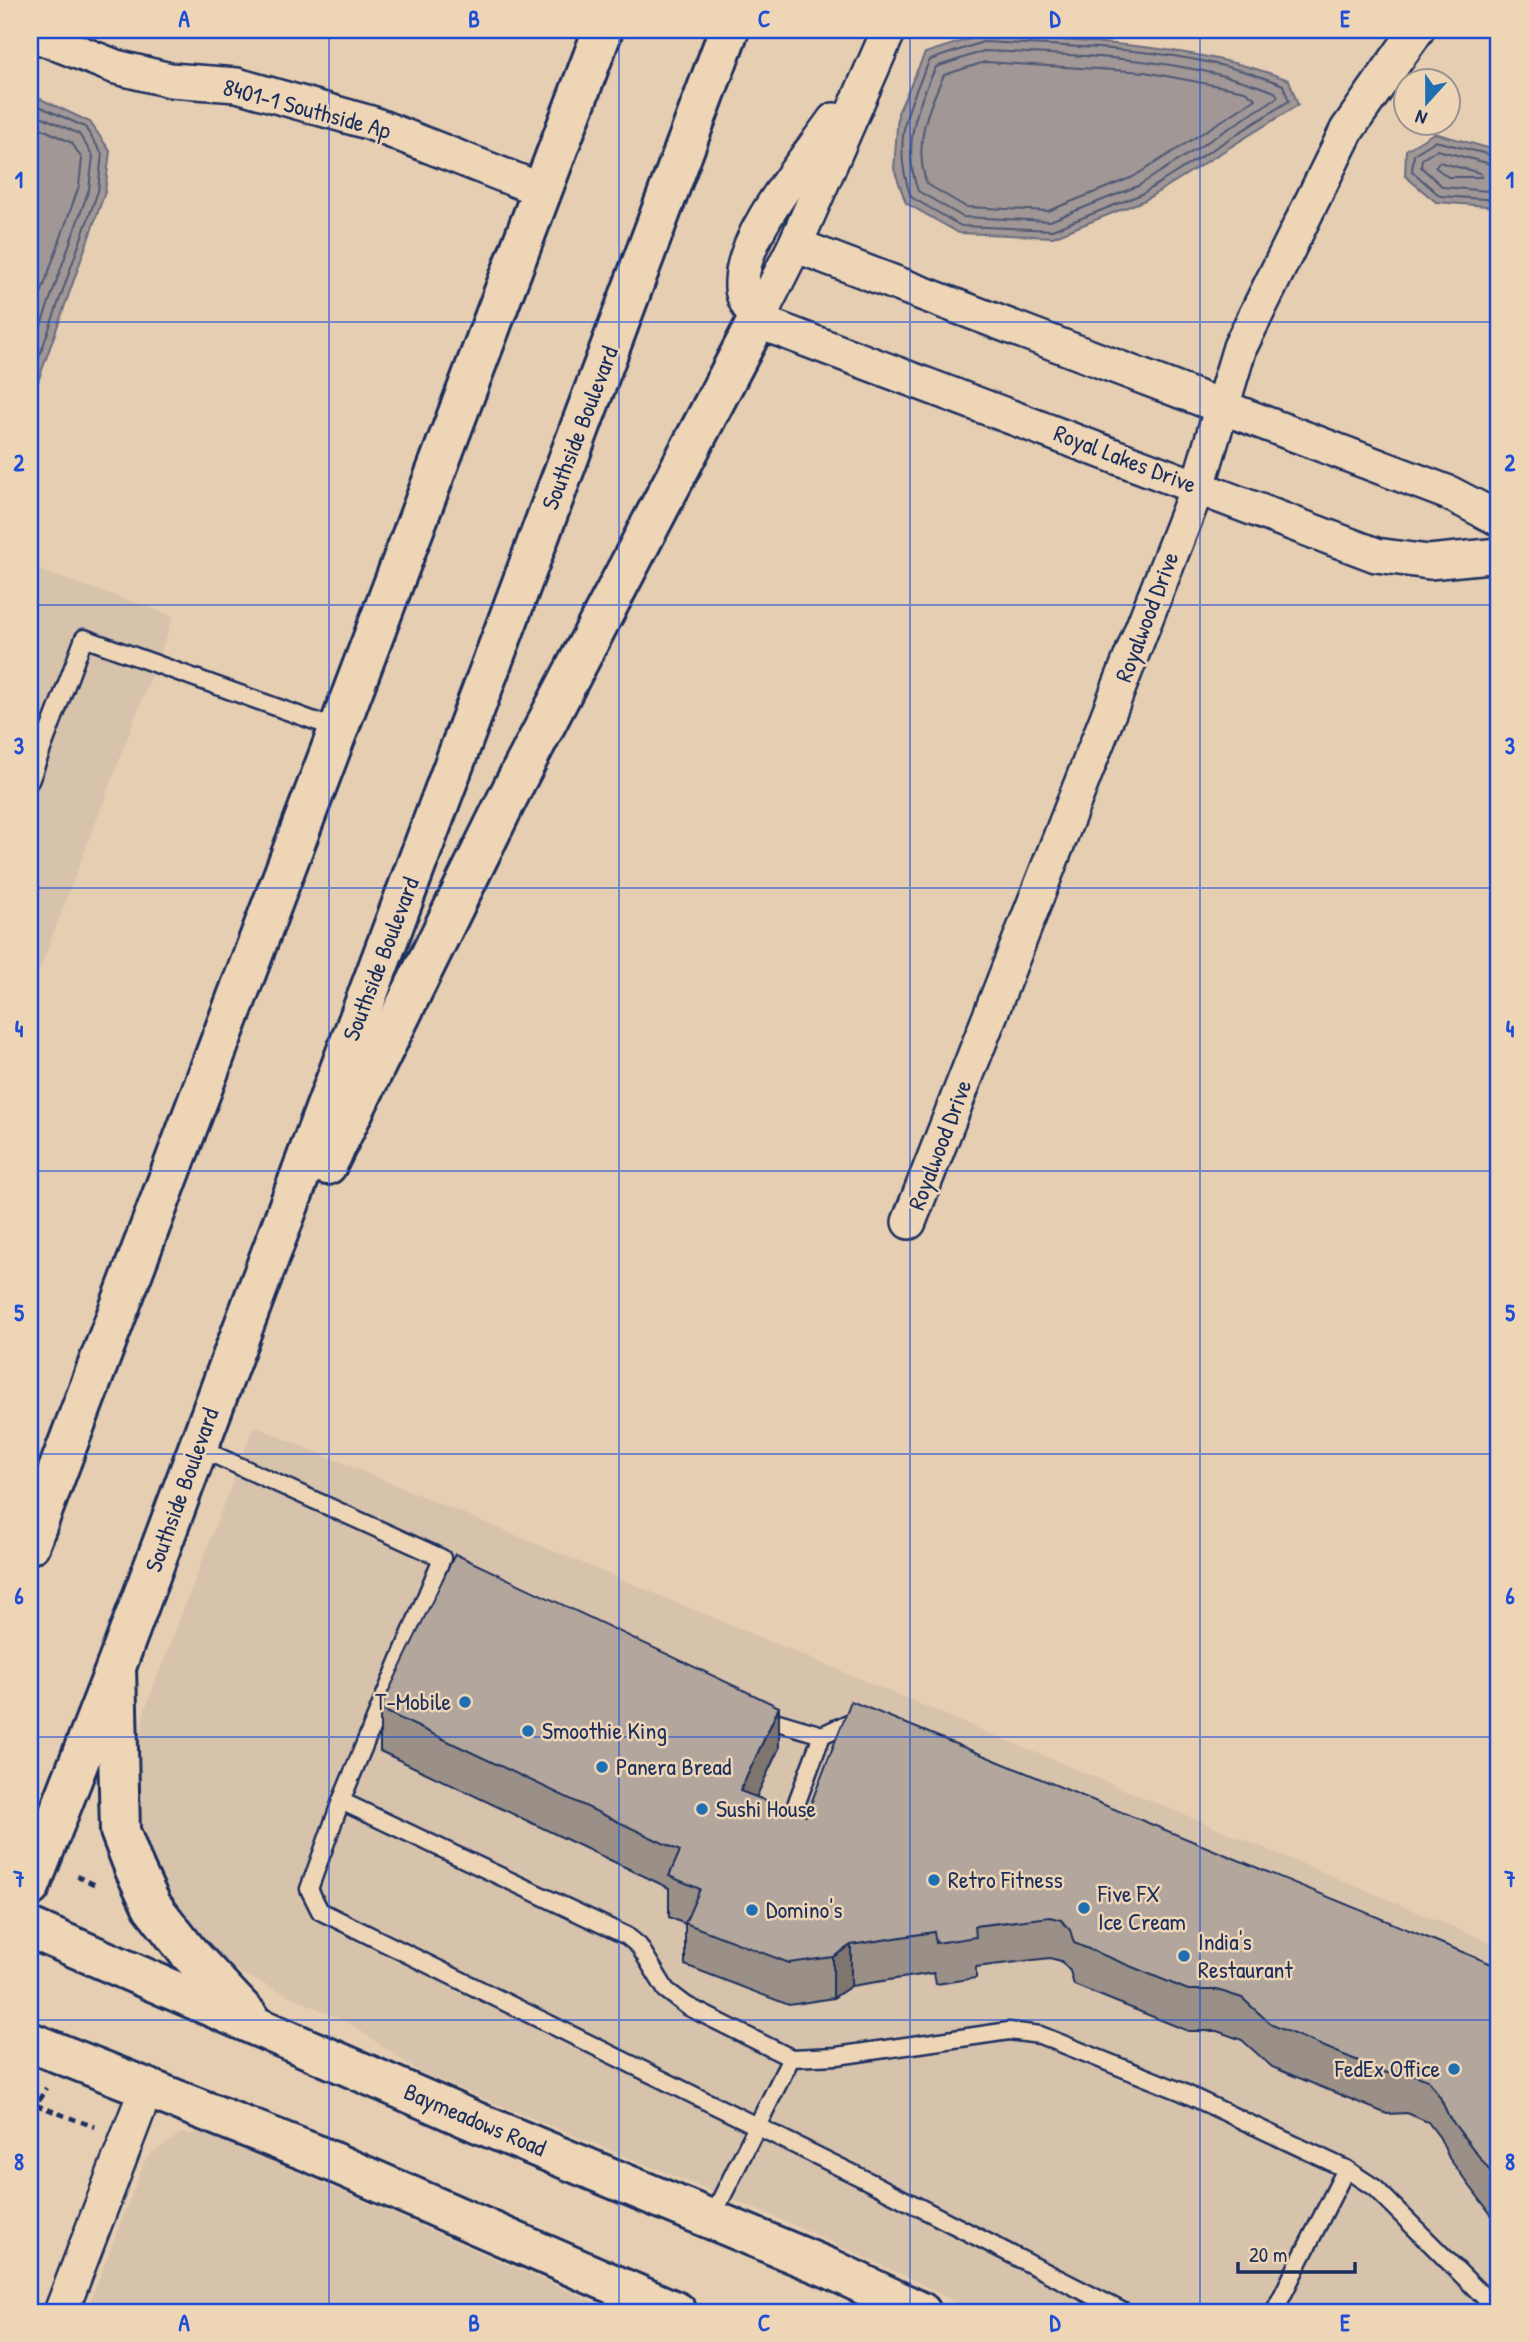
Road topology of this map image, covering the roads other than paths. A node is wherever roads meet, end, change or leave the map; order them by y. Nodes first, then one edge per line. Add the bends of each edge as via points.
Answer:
1 (603, 30) edge
2 (729, 30) edge
3 (889, 30) edge
4 (1417, 30) edge
5 (30, 33) edge
6 (874, 63) junction
7 (541, 190) junction
8 (795, 245) junction
9 (757, 321) junction
10 (1222, 407) junction
11 (1198, 486) junction
12 (1499, 519) edge
13 (1499, 555) edge
14 (337, 729) junction
15 (30, 781) edge
16 (909, 1222) dead end
17 (229, 1365) junction
18 (197, 1447) junction
19 (30, 1544) edge
20 (116, 1667) junction
21 (750, 1713) edge
22 (874, 1723) edge
23 (822, 1735) junction
24 (341, 1801) junction
25 (797, 1802) dead end
26 (30, 1888) edge
27 (30, 1928) edge
28 (259, 2028) junction
29 (30, 2042) edge
30 (792, 2058) junction
31 (147, 2087) junction
32 (757, 2126) junction
33 (1346, 2169) junction
34 (712, 2217) junction
35 (61, 2312) edge
36 (677, 2312) edge
37 (920, 2312) edge
38 (1124, 2312) edge
39 (1274, 2312) edge
40 (1499, 2312) edge

1 - 7 main road
2 - 17 main road, Southside Boulevard
3 - 6 street
4 - 10 street, Royalwood Drive via 1347,130 1314,192 1240,347
5 - 7 street, 8401-1 Southside Ap via 116,67 170,80 237,85 371,123
6 - 8 street
6 - 9 street via 758,228 744,258 741,290
7 - 14 main road
8 - 9 street
8 - 10 street
9 - 11 street, Royal Lakes Drive
9 - 17 main road via 513,787
10 - 11 street, Royalwood Drive
10 - 12 street via 1449,493
11 - 13 street, Royal Lakes Drive via 1376,555 1429,562
11 - 16 street, Royalwood Drive
14 - 15 lane via 84,638
14 - 19 main road
17 - 18 main road, Southside Boulevard
18 - 20 main road, Southside Boulevard
18 - 24 lane via 449,1561
20 - 26 main road, Southside Boulevard
20 - 28 main road via 121,1831 135,1870 152,1906 187,1951
21 - 23 lane
22 - 23 lane via 861,1717
23 - 25 lane
24 - 30 lane via 627,1936 639,1946 666,1990 687,2006
24 - 32 lane via 309,1889 320,1910
27 - 28 main road, Baymeadows Road
28 - 34 main road, Baymeadows Road
29 - 31 main road
30 - 32 lane
30 - 33 lane via 1009,2031 1040,2035 1180,2091
31 - 35 street
31 - 36 main road via 324,2158
32 - 34 lane
32 - 38 lane
33 - 39 lane
33 - 40 lane via 1375,2188
34 - 37 main road, Baymeadows Road

